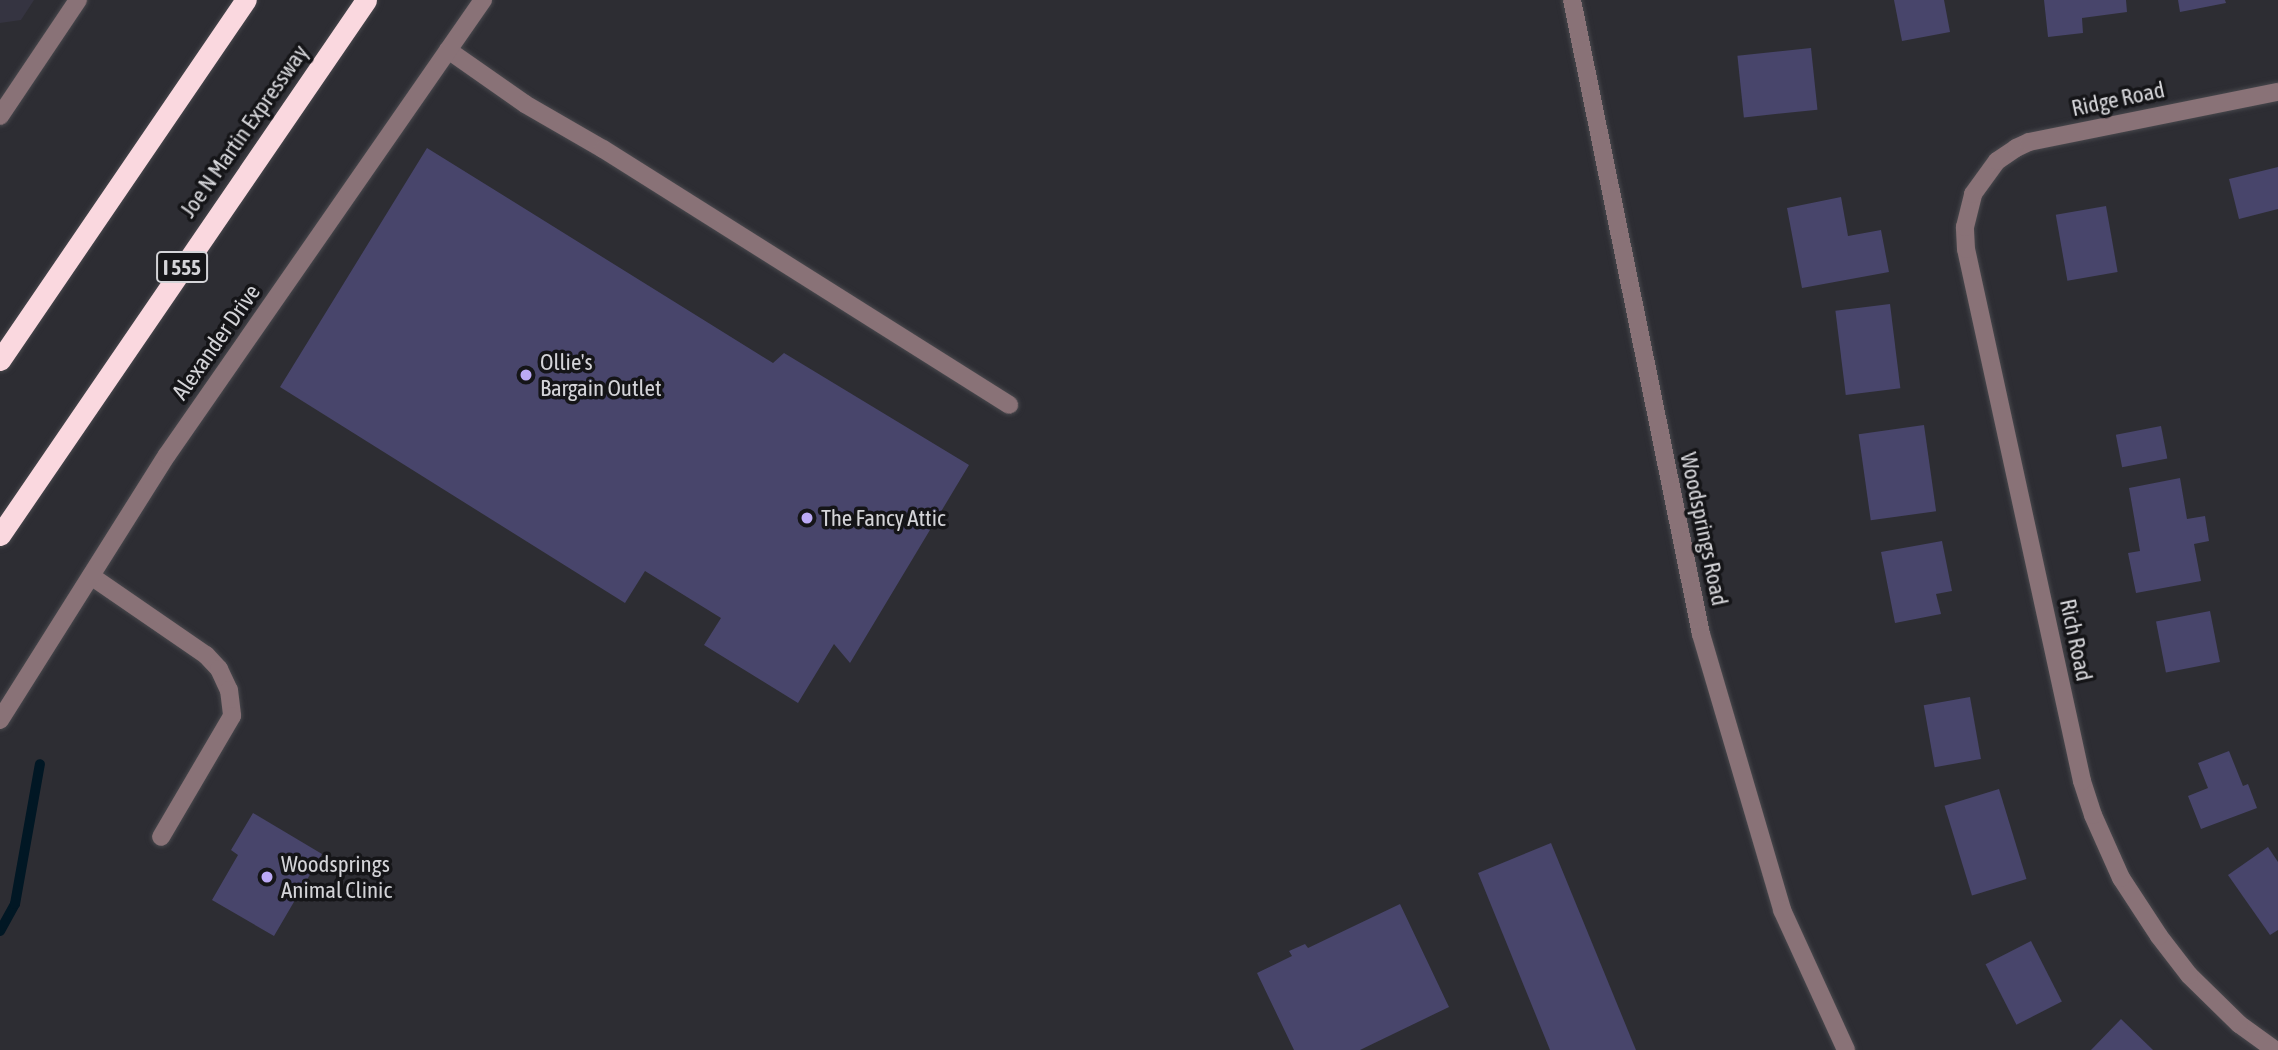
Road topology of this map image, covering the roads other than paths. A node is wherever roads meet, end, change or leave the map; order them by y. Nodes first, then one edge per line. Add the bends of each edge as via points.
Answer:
1 (78, 0) edge
2 (246, 0) edge
3 (366, 0) edge
4 (483, 0) edge
5 (1555, 0) edge
6 (1573, 5) edge
7 (448, 50) junction
8 (2278, 92) edge
9 (0, 116) edge
10 (1982, 181) joint
11 (0, 360) edge
12 (1009, 405) dead end
13 (0, 535) edge
14 (91, 576) junction
15 (0, 720) edge
16 (160, 837) dead end
17 (1846, 1050) edge
18 (2275, 1050) edge

1 - 9 street
2 - 11 highway
3 - 13 highway, Joe N Martin Expressway / I 555
4 - 7 street, Alexander Drive
5 - 6 street
6 - 17 street, Woodsprings Road via 1701,634 1782,910
7 - 12 street via 525,104
7 - 14 street, Alexander Drive via 167,455
8 - 10 street, Ridge Road via 2029,142 1997,162
10 - 18 street, Rich Road via 1969,205 1966,249 2082,781 2121,878 2159,936 2230,1016
14 - 15 street, Alexander Drive
14 - 16 street via 206,655 229,690 232,716

